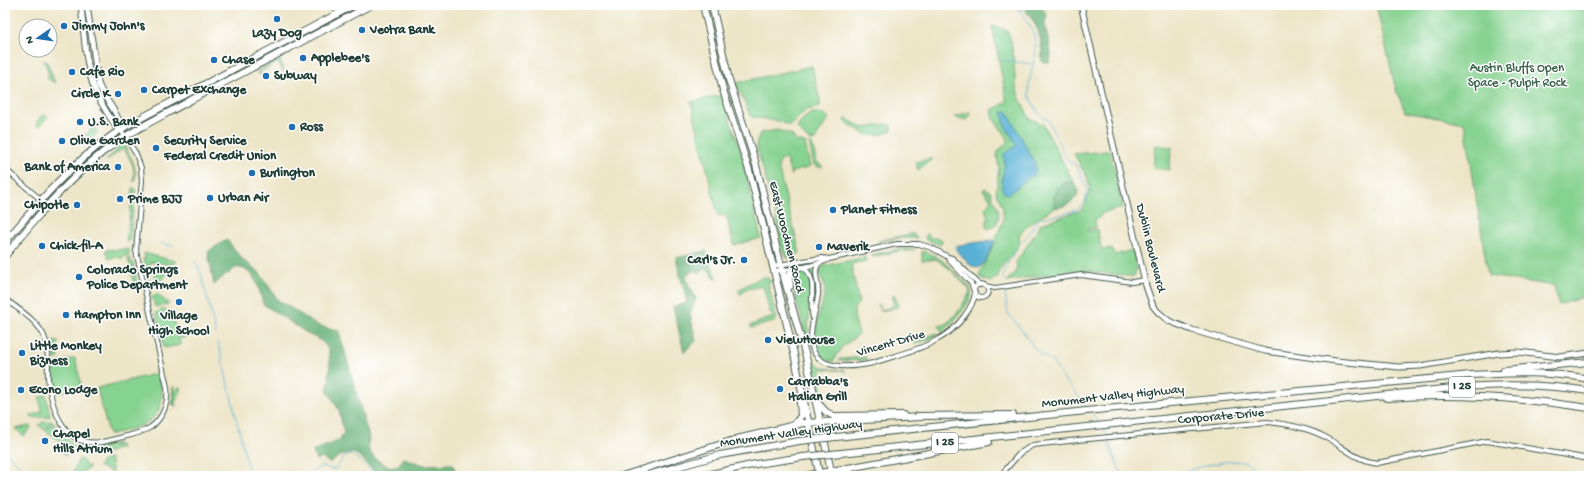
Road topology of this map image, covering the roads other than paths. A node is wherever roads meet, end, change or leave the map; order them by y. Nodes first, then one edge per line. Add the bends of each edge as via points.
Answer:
1 (81, 5) edge
2 (87, 5) edge
3 (354, 5) edge
4 (371, 5) edge
5 (702, 5) edge
6 (712, 5) edge
7 (1081, 5) edge
8 (728, 104) junction
9 (121, 130) junction
10 (746, 133) junction
11 (125, 137) junction
12 (5, 169) edge
13 (40, 200) junction
14 (47, 205) junction
15 (5, 242) edge
16 (5, 256) edge
17 (948, 257) junction
18 (829, 259) junction
19 (819, 263) junction
20 (800, 267) junction
21 (773, 268) junction
22 (781, 268) junction
23 (1145, 280) junction
24 (980, 285) junction
25 (985, 286) junction
26 (995, 288) junction
27 (974, 292) junction
28 (987, 293) junction
29 (981, 298) junction
30 (5, 299) edge
31 (973, 303) junction
32 (813, 318) junction
33 (796, 320) junction
34 (1589, 354) edge
35 (1589, 362) edge
36 (1459, 376) junction
37 (799, 378) junction
38 (1589, 379) edge
39 (1589, 391) edge
40 (815, 400) junction
41 (1336, 400) junction
42 (1589, 408) edge
43 (1045, 415) junction
44 (921, 417) junction
45 (808, 422) junction
46 (820, 422) junction
47 (794, 425) junction
48 (1050, 432) junction
49 (1589, 459) edge
50 (852, 467) junction
51 (831, 474) edge
52 (820, 475) edge
53 (622, 476) edge
54 (644, 476) edge
55 (702, 476) edge
56 (804, 476) edge
57 (842, 476) edge
58 (1000, 476) edge

1 - 9 main road via 94,87 116,127
2 - 9 main road via 98,83 120,123
3 - 9 highway
4 - 11 highway
5 - 8 highway, East Woodmen Road
6 - 10 highway, East Woodmen Road via 729,80
7 - 23 main road, Dublin Boulevard
8 - 10 highway via 741,130
8 - 21 highway, East Woodmen Road via 749,170
9 - 11 street
9 - 13 highway via 81,158
10 - 22 highway, East Woodmen Road via 759,175
11 - 14 highway via 82,170
11 - 30 street via 139,161 142,174 136,251 168,390 166,406 160,418 144,431 101,442 87,441 72,435 62,425 56,412 48,378 47,348 43,335 34,323
12 - 13 street
13 - 14 street
13 - 15 highway
14 - 16 highway
17 - 18 street via 924,245 905,243
17 - 24 street
17 - 27 street via 971,284
18 - 19 street
18 - 22 street via 822,258
19 - 20 street
19 - 32 street, Vincent Drive via 816,271 818,293
20 - 22 street
20 - 32 street, Vincent Drive via 809,273
20 - 33 highway via 790,273 789,279
21 - 22 street
21 - 37 highway, East Woodmen Road
22 - 33 highway, East Woodmen Road
23 - 26 street via 1132,282 1081,275
23 - 34 main road, Dublin Boulevard via 1153,306 1169,321 1265,352 1399,366 1420,366 1499,353 1560,356
24 - 25 street
24 - 27 street
25 - 26 street
25 - 28 street
26 - 28 street
27 - 29 street
27 - 31 street, Vincent Drive
28 - 29 street
29 - 31 street, Vincent Drive
31 - 32 street, Vincent Drive via 959,324 940,339 920,348 864,365 836,366 821,360 814,353 811,344
33 - 40 highway, East Woodmen Road
35 - 36 highway
36 - 38 highway, Monument Valley Highway / I 25 via 1513,373
36 - 43 highway, Monument Valley Highway / I 25
37 - 45 highway, East Woodmen Road
37 - 47 highway via 797,386 801,412
39 - 41 highway, Monument Valley Highway / I 25 via 1542,385 1485,385
40 - 44 highway via 826,412 834,416
40 - 46 highway, East Woodmen Road
41 - 42 highway via 1428,396 1495,398
41 - 48 highway, Monument Valley Highway / I 25
43 - 44 highway
43 - 54 highway, Monument Valley Highway / I 25, bridge via 800,441 720,455
44 - 46 highway
45 - 46 highway
45 - 47 highway
45 - 52 highway, East Woodmen Road
46 - 51 highway, East Woodmen Road
47 - 53 highway via 737,439
48 - 50 highway
48 - 55 highway, Monument Valley Highway / I 25, bridge via 803,457
49 - 58 street, Corporate Drive via 1487,441 1377,463 1358,458 1314,432 1287,424 1267,422 1033,445 1020,453
50 - 51 highway
50 - 57 highway
51 - 52 highway
52 - 56 highway

